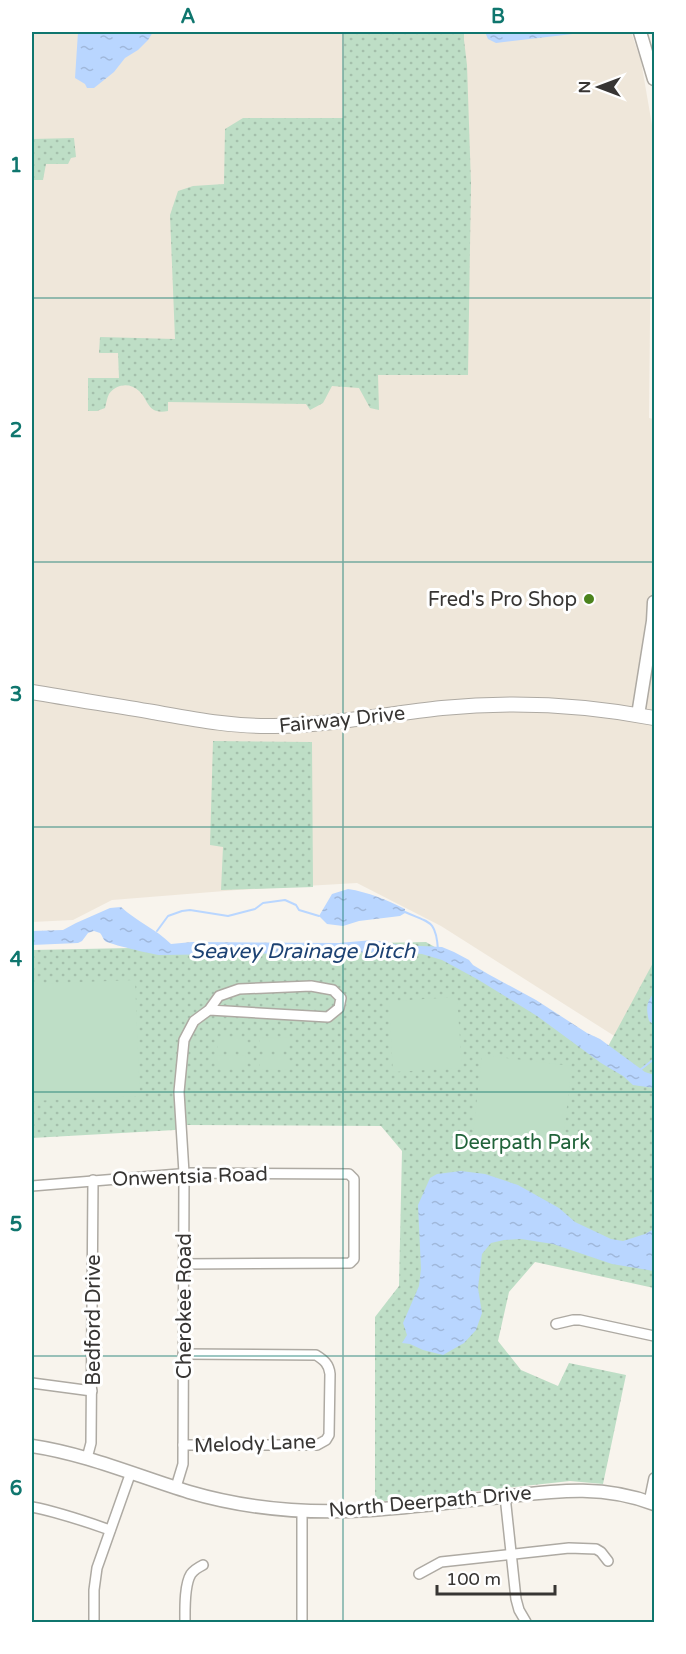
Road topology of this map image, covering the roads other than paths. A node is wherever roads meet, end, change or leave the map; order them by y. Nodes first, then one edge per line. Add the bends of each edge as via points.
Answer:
1 (640, 32) edge
2 (654, 79) edge
3 (654, 602) edge
4 (32, 692) edge
5 (638, 715) junction
6 (654, 718) edge
7 (209, 1010) junction
8 (184, 1173) junction
9 (93, 1180) junction
10 (32, 1185) edge
11 (184, 1264) junction
12 (556, 1324) dead end
13 (654, 1336) edge
14 (183, 1354) junction
15 (32, 1383) edge
16 (92, 1391) junction
17 (183, 1445) junction
18 (32, 1446) edge
19 (87, 1458) junction
20 (131, 1472) junction
21 (654, 1478) edge
22 (176, 1487) junction
23 (505, 1496) junction
24 (652, 1503) edge
25 (32, 1508) edge
26 (302, 1510) junction
27 (110, 1530) junction
28 (512, 1554) junction
29 (608, 1561) dead end
30 (203, 1565) dead end
31 (419, 1574) dead end
32 (94, 1623) edge
33 (185, 1623) edge
34 (302, 1623) edge
35 (526, 1623) edge

1 - 2 street
3 - 5 street
4 - 5 main road, Fairway Drive via 199,720 273,726 488,706 581,708
5 - 6 main road, Fairway Drive
7 - 7 street, Cherokee Road via 328,1017 339,1008 341,998 333,990 312,986 239,989 219,996
7 - 8 street, Cherokee Road via 194,1021 184,1040 179,1092
8 - 9 street, Onwentsia Road
8 - 11 street, Cherokee Road
8 - 11 street, Onwentsia Road via 349,1174 355,1182 354,1259 350,1263
9 - 10 street, Onwentsia Road
9 - 16 street, Bedford Drive
11 - 14 street, Cherokee Road
12 - 13 street via 580,1320
14 - 17 street, Cherokee Road
14 - 17 street, Melody Lane via 316,1355 325,1360 330,1374 329,1435 317,1445
15 - 16 street
16 - 19 street, Bedford Drive
17 - 22 street, Cherokee Road via 183,1464
18 - 19 street, North Deerpath Drive
19 - 20 street, North Deerpath Drive
20 - 22 street, North Deerpath Drive
20 - 27 street
21 - 24 street
22 - 26 street, North Deerpath Drive via 236,1503
23 - 24 street, North Deerpath Drive via 582,1489
23 - 26 street, North Deerpath Drive via 369,1510
23 - 28 street
25 - 27 street
26 - 34 street
27 - 32 street via 97,1568
28 - 29 street via 591,1548
28 - 31 street via 441,1562
28 - 35 street via 516,1599
30 - 33 street via 192,1574 186,1590

